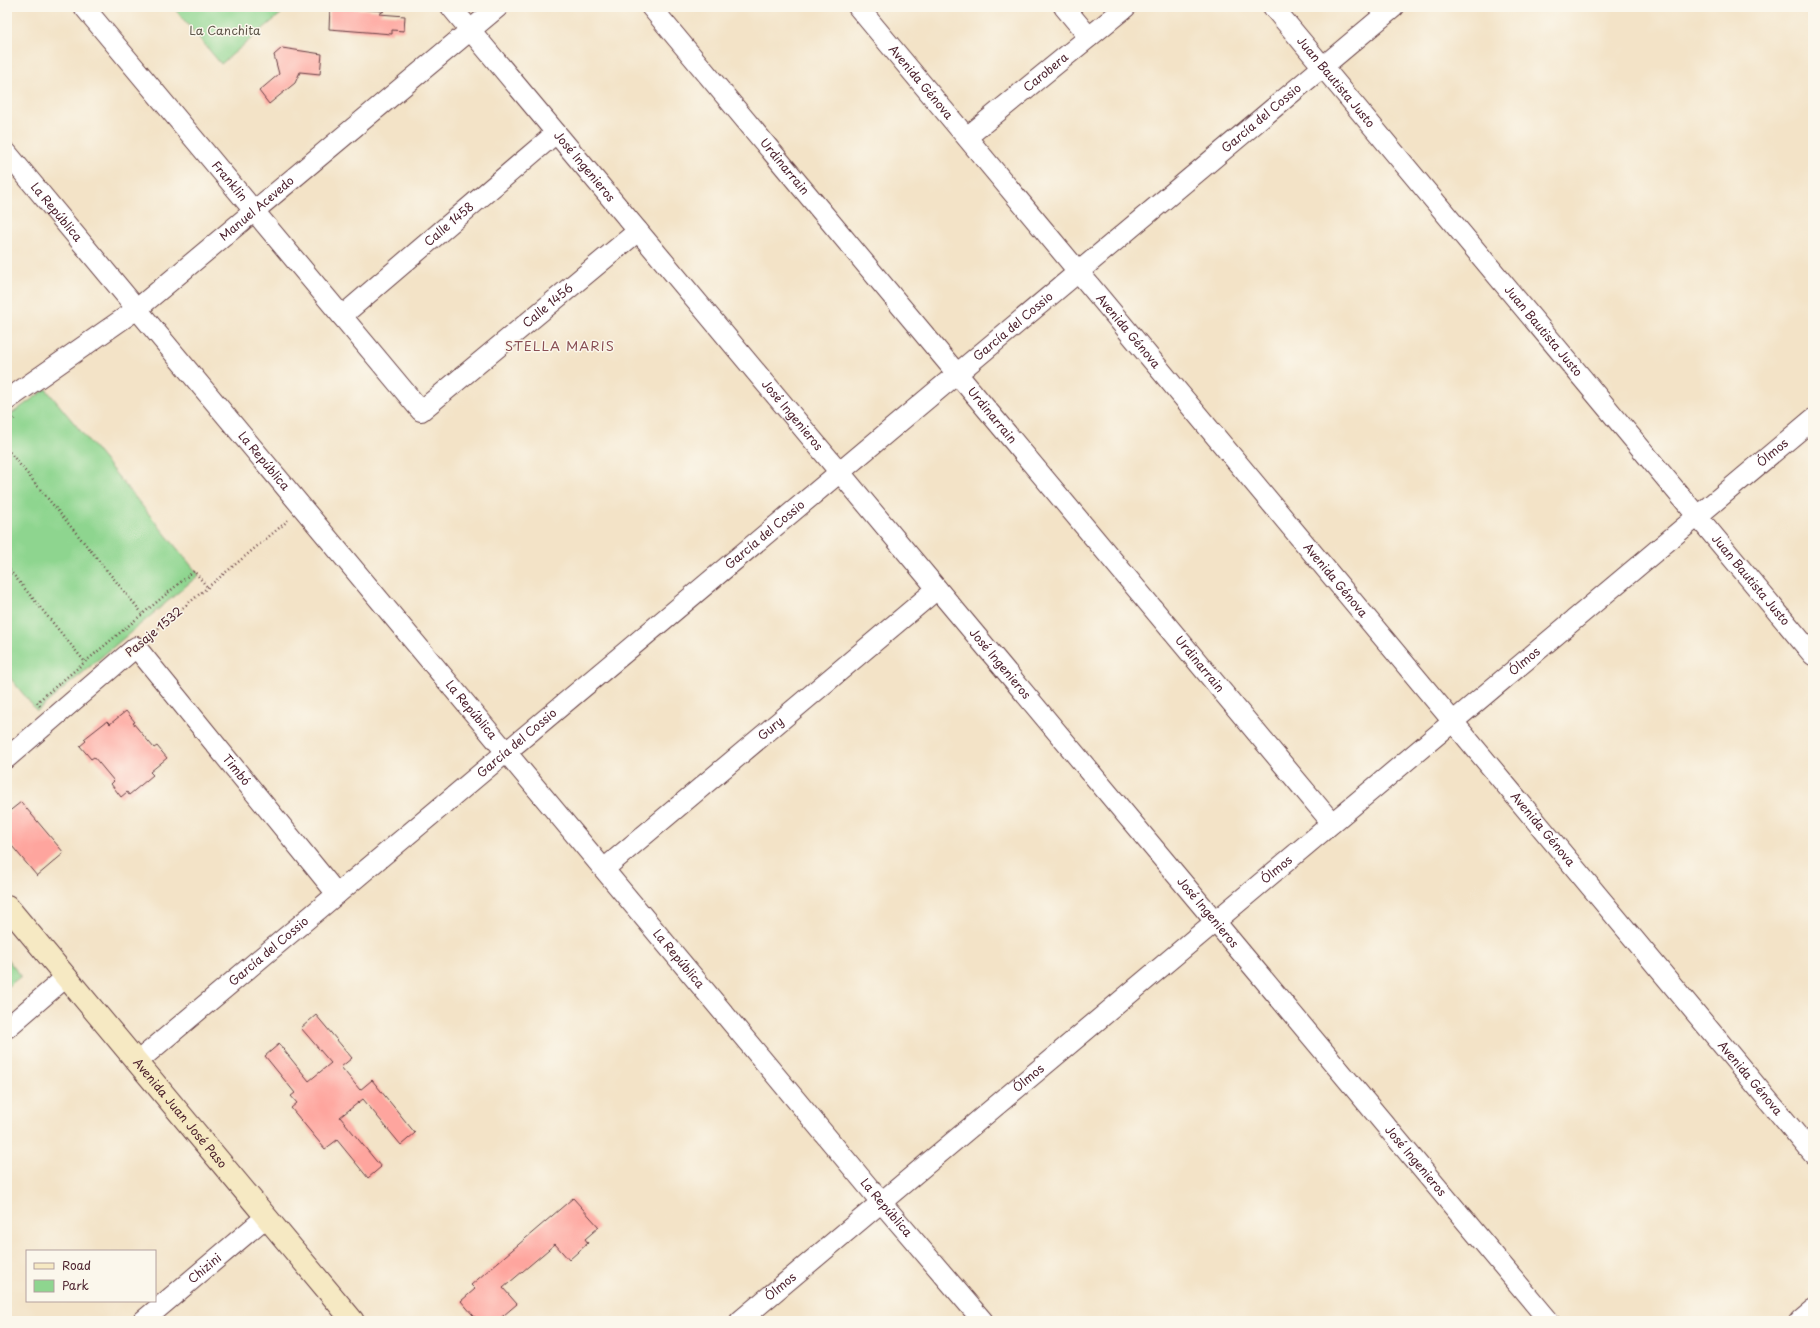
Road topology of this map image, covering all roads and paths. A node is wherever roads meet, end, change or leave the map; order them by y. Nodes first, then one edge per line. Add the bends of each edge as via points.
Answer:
1 (84, 7) edge
2 (451, 7) edge
3 (498, 7) edge
4 (651, 7) edge
5 (858, 7) edge
6 (1064, 7) edge
7 (1126, 7) edge
8 (1273, 7) edge
9 (1394, 7) edge
10 (470, 30) junction
11 (1089, 37) junction
12 (1323, 66) junction
13 (556, 133) junction
14 (967, 137) junction
15 (7, 153) edge
16 (254, 211) junction
17 (638, 231) junction
18 (1078, 272) junction
19 (137, 309) junction
20 (342, 316) junction
21 (957, 373) junction
22 (7, 400) edge
23 (421, 411) joint
24 (1813, 419) edge
25 (7, 449) edge
26 (840, 472) junction
27 (304, 508) junction
28 (1697, 516) junction
29 (7, 567) edge
30 (937, 589) junction
31 (142, 613) dead end
32 (136, 647) junction
33 (1813, 655) edge
34 (85, 662) dead end
35 (1453, 721) junction
36 (506, 752) junction
37 (7, 758) edge
38 (1332, 823) junction
39 (604, 869) junction
40 (336, 894) junction
41 (7, 906) edge
42 (1215, 921) junction
43 (66, 977) junction
44 (7, 1028) edge
45 (137, 1062) junction
46 (1813, 1154) edge
47 (881, 1202) junction
48 (266, 1217) junction
49 (1813, 1310) edge
50 (143, 1321) edge
51 (353, 1321) edge
52 (740, 1321) edge
53 (983, 1321) edge
54 (1549, 1321) edge
55 (1800, 1321) edge

1 - 16 street, Franklin
2 - 10 street, José Ingenieros
3 - 10 street, Manuel Acevedo
4 - 21 street, Urdinarrain
5 - 14 street, Avenida Génova
6 - 11 street
7 - 11 street, Carobera
8 - 12 street, Juan Bautista Justo
9 - 12 street, García del Cossio
10 - 13 street, José Ingenieros
10 - 16 street, Manuel Acevedo
11 - 14 street, Carobera
12 - 18 street, García del Cossio
12 - 28 street, Juan Bautista Justo
13 - 17 street, José Ingenieros
13 - 20 street, Calle 1458
14 - 18 street, Avenida Génova
15 - 19 street, La República
16 - 19 street, Manuel Acevedo
16 - 20 street, Franklin
17 - 23 street, Calle 1456
17 - 26 street, José Ingenieros
18 - 21 street, García del Cossio
18 - 35 street, Avenida Génova
19 - 22 street, Manuel Acevedo
19 - 27 street, La República
20 - 23 street, Franklin
21 - 26 street, García del Cossio
21 - 38 street, Urdinarrain
24 - 28 street, Ólmos
25 - 31 path
26 - 30 street, José Ingenieros
26 - 36 street, García del Cossio
27 - 32 path, Pasaje 1532
27 - 36 street, La República
28 - 33 street, Juan Bautista Justo
28 - 35 street, Ólmos
29 - 34 path
30 - 39 street, Gury
30 - 42 street, José Ingenieros
32 - 37 street, Pasaje 1532
32 - 40 street, Timbó
35 - 38 street, Ólmos
35 - 46 street, Avenida Génova
36 - 39 street, La República
36 - 40 street, García del Cossio
38 - 42 street, Ólmos
39 - 47 street, La República
40 - 45 street, García del Cossio
41 - 43 main road, Avenida Juan José Paso
42 - 47 street, Ólmos
42 - 54 street, José Ingenieros
43 - 44 street
43 - 45 main road, Avenida Juan José Paso
45 - 48 main road, Avenida Juan José Paso
47 - 52 street, Ólmos
47 - 53 street, La República
48 - 50 street, Chizini
48 - 51 main road, Avenida Juan José Paso
49 - 55 street

